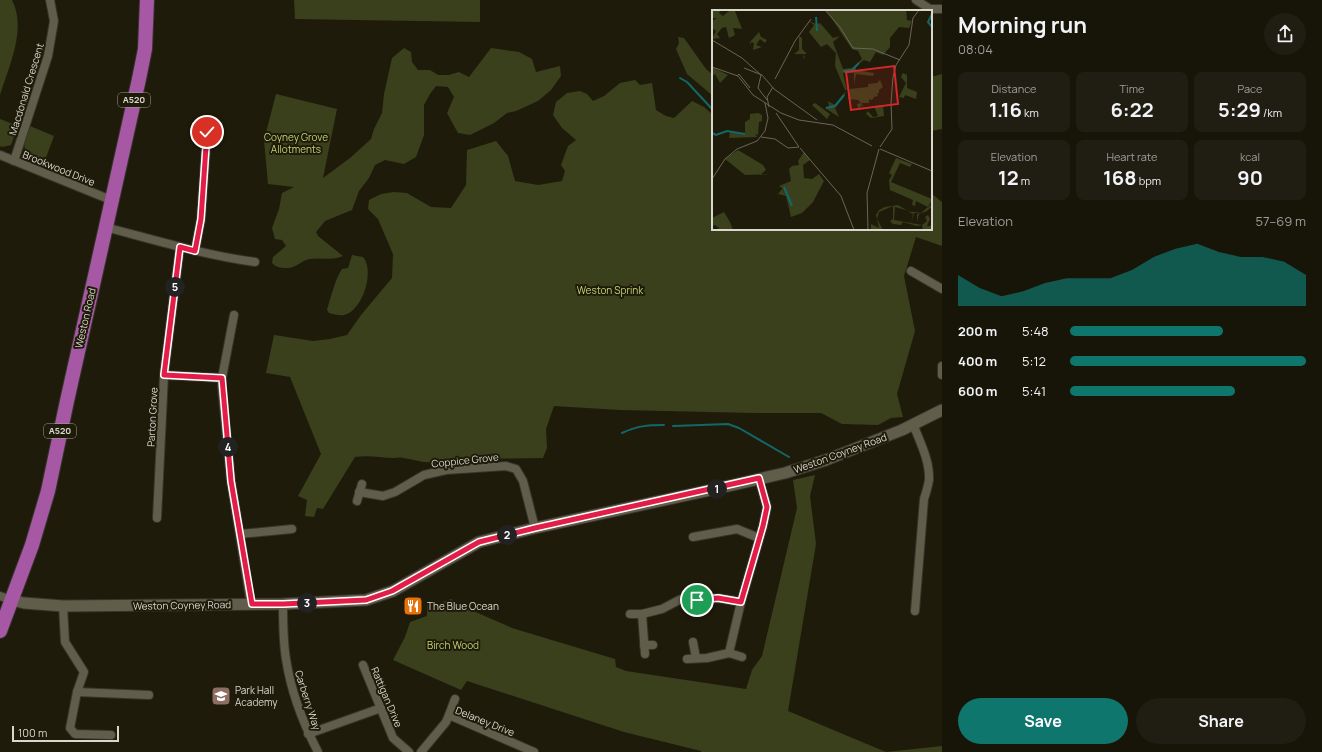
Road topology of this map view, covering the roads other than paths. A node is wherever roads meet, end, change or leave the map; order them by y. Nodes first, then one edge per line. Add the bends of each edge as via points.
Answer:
1 (50, 0) edge
2 (148, 0) edge
3 (916, 0) edge
4 (942, 9) edge
5 (207, 132) dead end
6 (0, 155) edge
7 (14, 160) junction
8 (111, 200) junction
9 (105, 227) junction
10 (180, 247) junction
11 (195, 251) junction
12 (255, 262) dead end
13 (911, 271) dead end
14 (942, 289) edge
15 (234, 315) dead end
16 (942, 366) edge
17 (164, 375) junction
18 (942, 375) edge
19 (222, 383) junction
20 (942, 410) edge
21 (913, 424) junction
22 (759, 478) junction
23 (362, 484) dead end
24 (157, 518) dead end
25 (535, 528) junction
26 (292, 529) dead end
27 (240, 534) junction
28 (694, 537) dead end
29 (759, 538) junction
30 (6, 598) edge
31 (741, 602) junction
32 (252, 604) junction
33 (283, 604) junction
34 (63, 606) junction
35 (916, 611) dead end
36 (630, 614) dead end
37 (642, 614) junction
38 (0, 631) edge
39 (693, 642) dead end
40 (653, 645) dead end
41 (729, 653) junction
42 (742, 657) dead end
43 (362, 666) dead end
44 (77, 692) junction
45 (149, 695) dead end
46 (455, 698) dead end
47 (380, 708) junction
48 (449, 715) junction
49 (308, 734) junction
50 (111, 735) dead end
51 (318, 752) edge
52 (409, 752) edge
53 (421, 752) edge
54 (534, 752) edge

1 - 7 street, Macdonald Crescent via 54,21 48,56
2 - 8 highway, Weston Road / A520 via 145,49
3 - 4 street via 930,9
5 - 11 street via 201,219
6 - 7 street, Brookwood Drive
7 - 8 street, Brookwood Drive
8 - 9 highway, Weston Road / A520
9 - 10 street
9 - 30 highway, Weston Road / A520 via 48,491 32,545
10 - 11 street
10 - 17 street, Parton Grove
11 - 12 street
13 - 14 street
15 - 19 street
16 - 18 street
17 - 19 street
17 - 24 street, Parton Grove
19 - 27 street via 231,481
20 - 21 street, Weston Coyney Road
21 - 22 street, Weston Coyney Road via 826,460
21 - 35 street via 929,470 924,499
22 - 25 street, Weston Coyney Road
22 - 29 street via 767,507
23 - 25 street, Coppice Grove via 358,496 383,496 424,475 446,470 506,466 516,469 522,481
25 - 33 street, Weston Coyney Road via 479,542 392,591 366,600
26 - 27 street
27 - 32 street
28 - 29 street via 737,530
29 - 31 street
30 - 34 street, Weston Coyney Road via 24,603
30 - 38 highway, Weston Road / A520
31 - 37 street via 718,598 681,599 662,609
31 - 41 street
32 - 33 street, Weston Coyney Road
32 - 34 street, Weston Coyney Road
33 - 49 street, Carberry Way via 285,658 291,685
34 - 44 street via 65,642 84,672
36 - 37 street
37 - 40 street via 644,650
39 - 41 street via 692,659
41 - 42 street
43 - 47 street, Rattigan Drive
44 - 45 street
44 - 50 street via 70,728 75,734
46 - 48 street
47 - 49 street
47 - 52 street, Rattigan Drive via 393,738
48 - 53 street, Delaney Drive
48 - 54 street, Delaney Drive
49 - 51 street, Carberry Way

